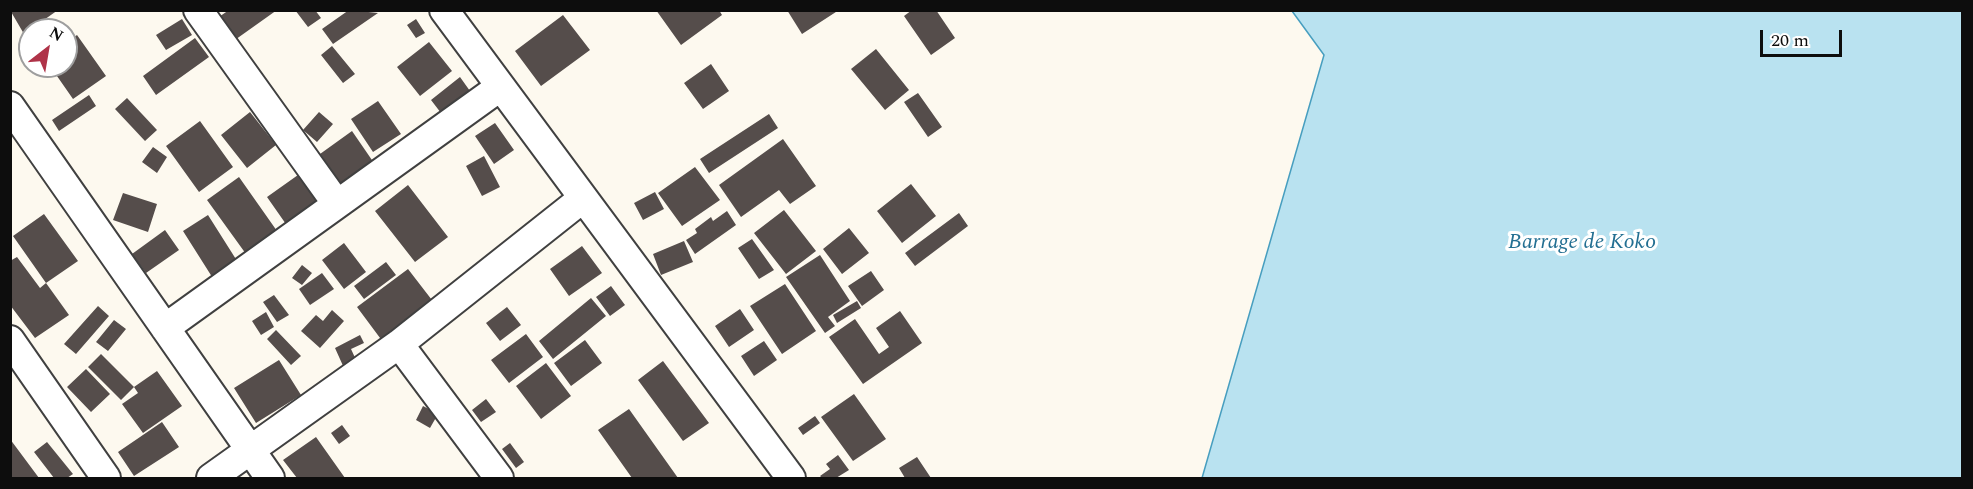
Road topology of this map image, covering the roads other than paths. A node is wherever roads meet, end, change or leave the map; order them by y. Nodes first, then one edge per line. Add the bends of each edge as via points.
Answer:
1 (198, 10) edge
2 (444, 10) edge
3 (501, 87) junction
4 (10, 106) edge
5 (582, 199) junction
6 (337, 204) junction
7 (165, 328) junction
8 (10, 340) edge
9 (399, 344) junction
10 (250, 451) junction
11 (106, 478) edge
12 (211, 478) edge
13 (270, 478) edge
14 (499, 478) edge
15 (791, 478) edge

1 - 6 street
2 - 3 street
3 - 5 street
3 - 6 street
4 - 7 street
5 - 9 street
5 - 15 street
6 - 7 street
7 - 10 street
8 - 11 street
9 - 10 street
9 - 14 street
10 - 12 street
10 - 13 street

